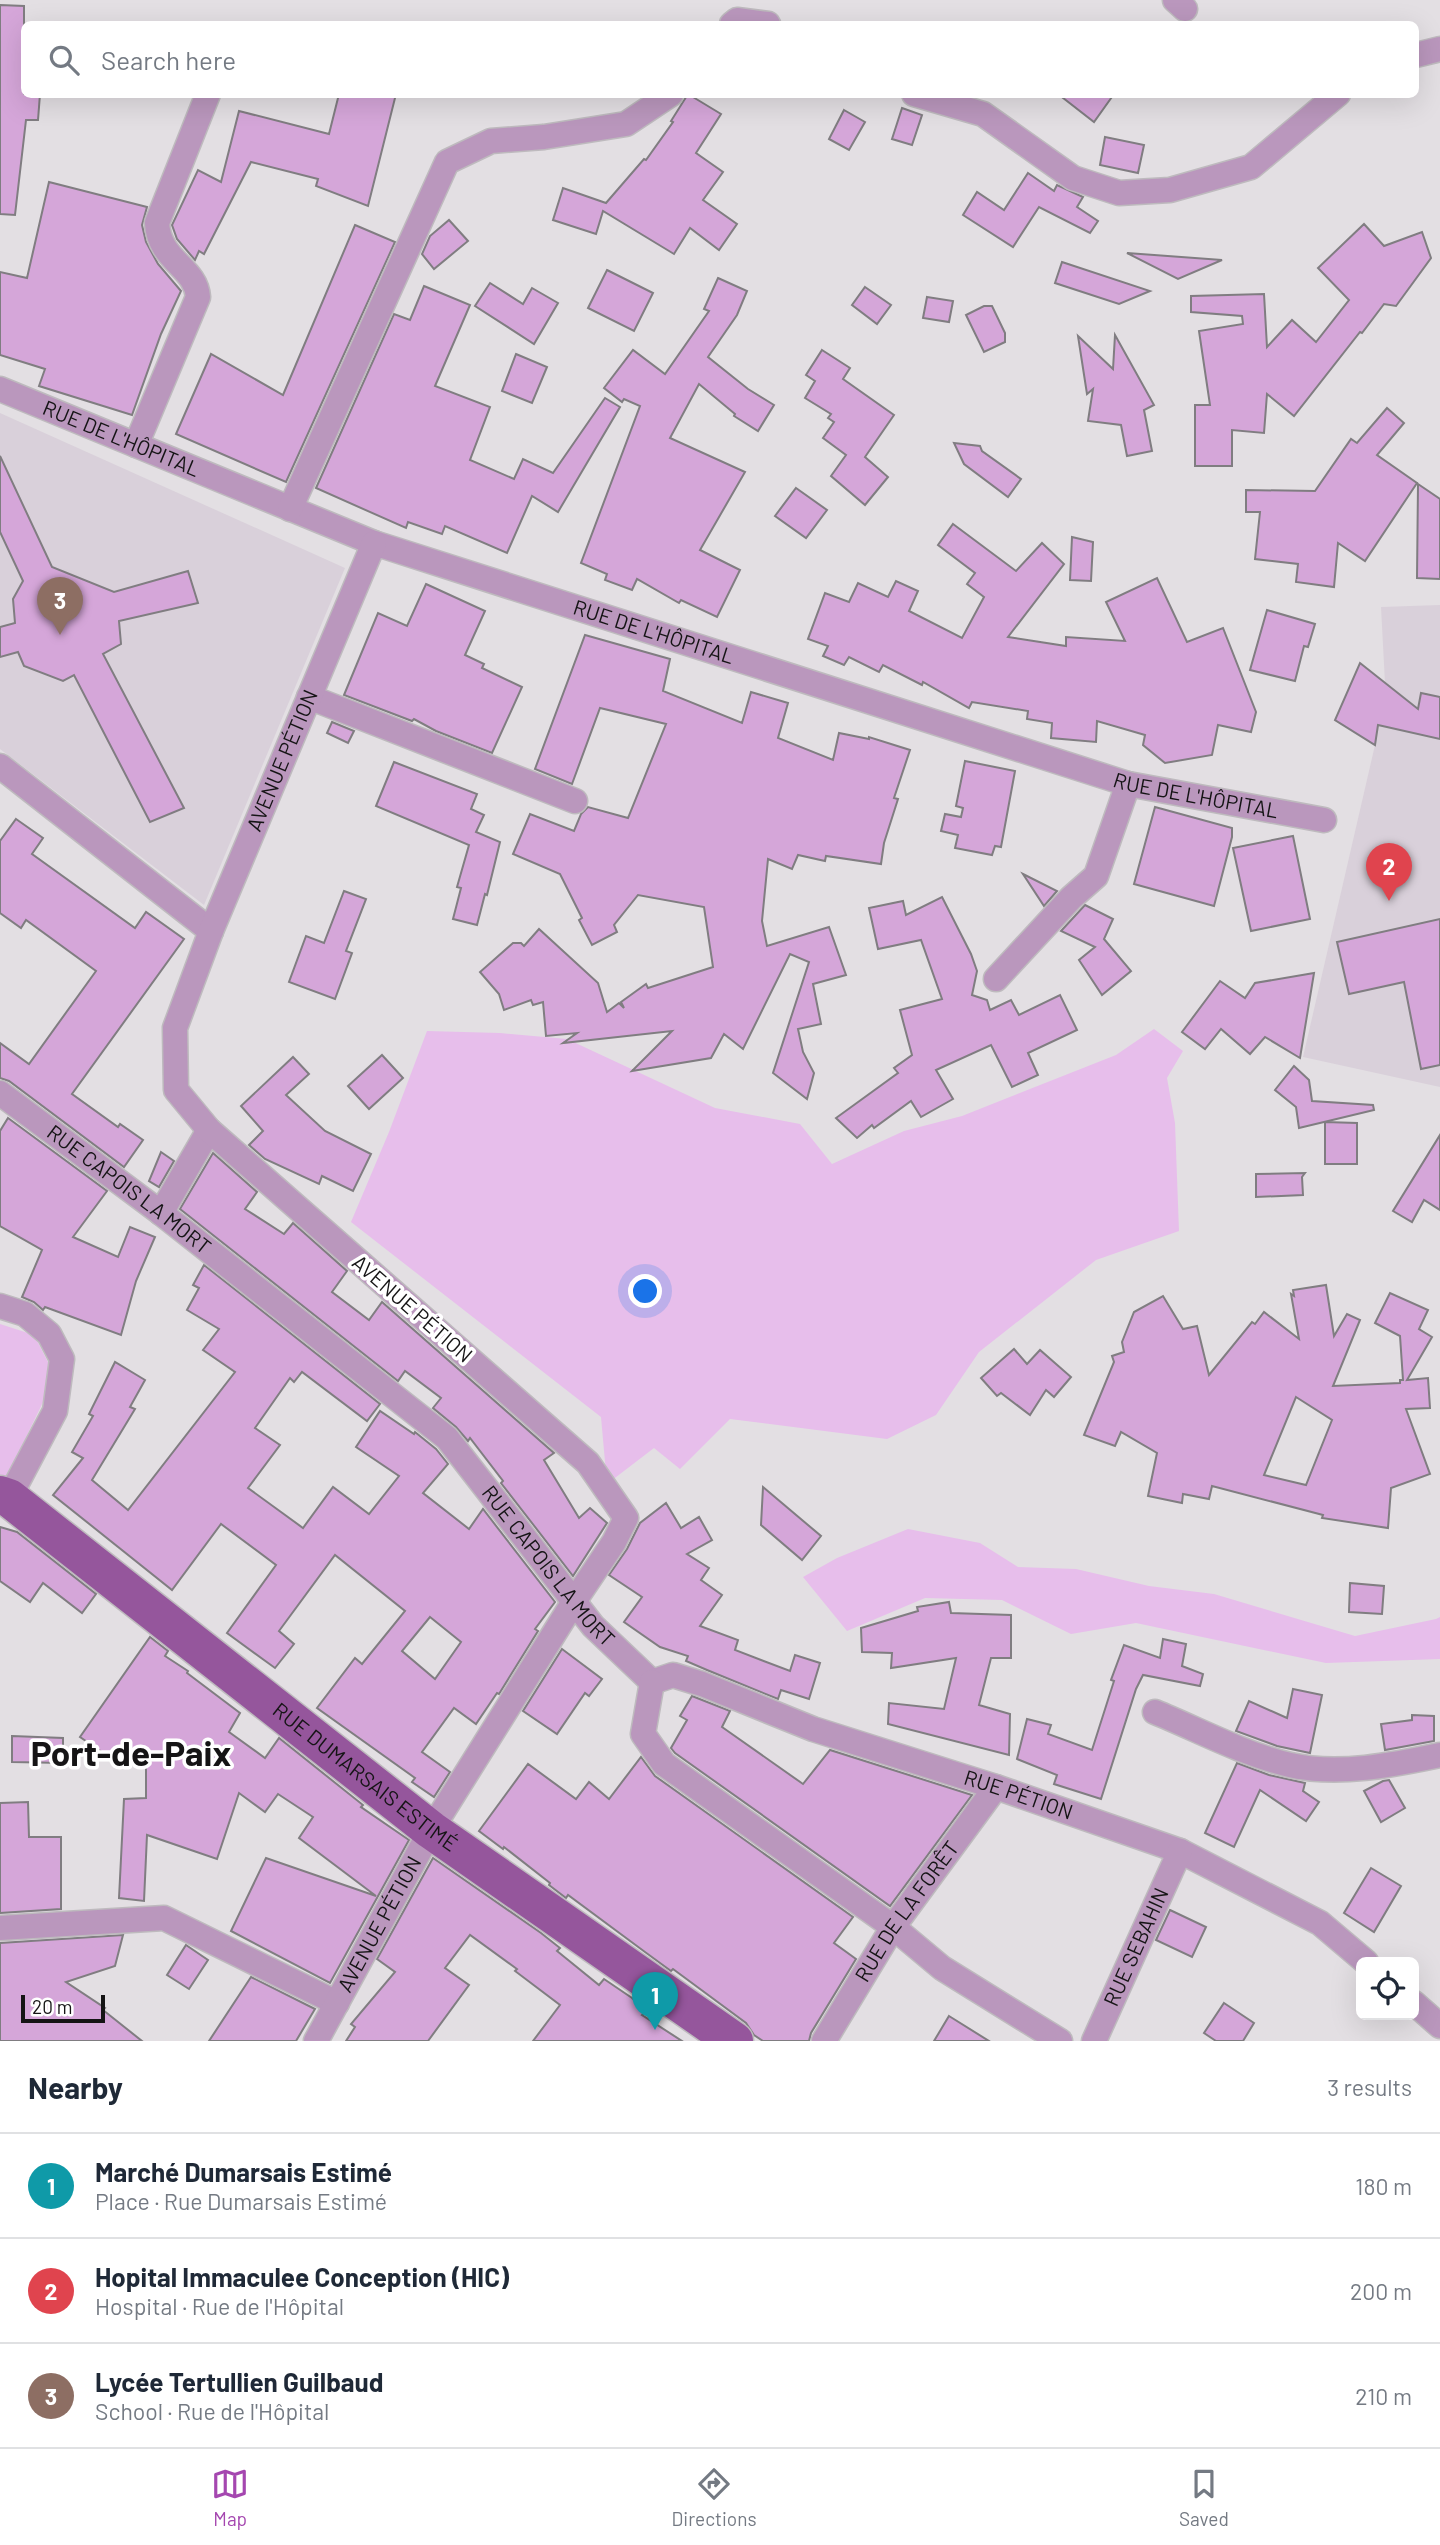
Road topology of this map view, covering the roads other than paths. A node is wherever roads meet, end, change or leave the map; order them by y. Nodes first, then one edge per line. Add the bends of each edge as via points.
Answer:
1 (1440, 49) edge
2 (1419, 54) edge
3 (206, 98) edge
4 (665, 98) edge
5 (928, 98) edge
6 (1333, 98) edge
7 (0, 389) edge
8 (136, 445) junction
9 (290, 509) junction
10 (374, 543) junction
11 (309, 697) junction
12 (0, 766) edge
13 (1128, 784) junction
14 (575, 801) dead end
15 (1324, 820) dead end
16 (211, 931) junction
17 (996, 979) dead end
18 (0, 1093) edge
19 (209, 1130) junction
20 (161, 1213) junction
21 (0, 1306) edge
22 (5, 1497) edge
23 (575, 1600) junction
24 (652, 1682) junction
25 (1155, 1712) dead end
26 (1440, 1755) edge
27 (996, 1787) junction
28 (431, 1830) junction
29 (1180, 1851) junction
30 (892, 1927) junction
31 (0, 1928) edge
32 (1360, 1957) edge
33 (337, 2003) junction
34 (1419, 2007) edge
35 (1440, 2026) edge
36 (316, 2041) edge
37 (734, 2041) edge
38 (824, 2041) edge
39 (1060, 2041) edge
40 (1094, 2041) edge

1 - 2 street
3 - 8 street via 157,223 164,250 197,286 198,297
4 - 9 street via 626,124 491,141 447,162
5 - 6 street via 983,114 1073,178 1119,193 1170,190 1251,167
7 - 8 street, RUE DE L'HÔPITAL
8 - 9 street, RUE DE L'HÔPITAL
9 - 10 street, RUE DE L'HÔPITAL
10 - 11 street, AVENUE PÉTION
10 - 13 street, RUE DE L'HÔPITAL
11 - 14 street
11 - 16 street, AVENUE PÉTION
12 - 16 street
13 - 15 street, RUE DE L'HÔPITAL
13 - 17 street via 1096,876
16 - 19 street, AVENUE PÉTION via 175,1028 176,1090
18 - 20 street, RUE CAPOIS LA MORT
19 - 20 street
19 - 23 street, AVENUE PÉTION via 588,1463 626,1518
20 - 23 street, RUE CAPOIS LA MORT via 447,1438
21 - 22 street via 25,1314 48,1334 62,1359 55,1411
22 - 28 main road, RUE DUMARSAIS ESTIMÉ
23 - 24 street, RUE CAPOIS LA MORT via 593,1626
23 - 28 street, AVENUE PÉTION
24 - 27 street, RUE PÉTION via 673,1675 813,1730
24 - 30 street via 643,1734 664,1764
25 - 26 street via 1252,1754 1293,1766 1382,1767
27 - 29 street, RUE PÉTION
27 - 30 street, RUE DE LA FORÊT
28 - 33 street, AVENUE PÉTION
28 - 37 main road, RUE DUMARSAIS ESTIMÉ
29 - 32 street, RUE PÉTION via 1320,1923
29 - 40 street, RUE SEBAHIN
30 - 38 street, RUE DE LA FORÊT
30 - 39 street via 942,1968
31 - 33 street via 164,1919
33 - 36 street, AVENUE PÉTION
34 - 35 street

